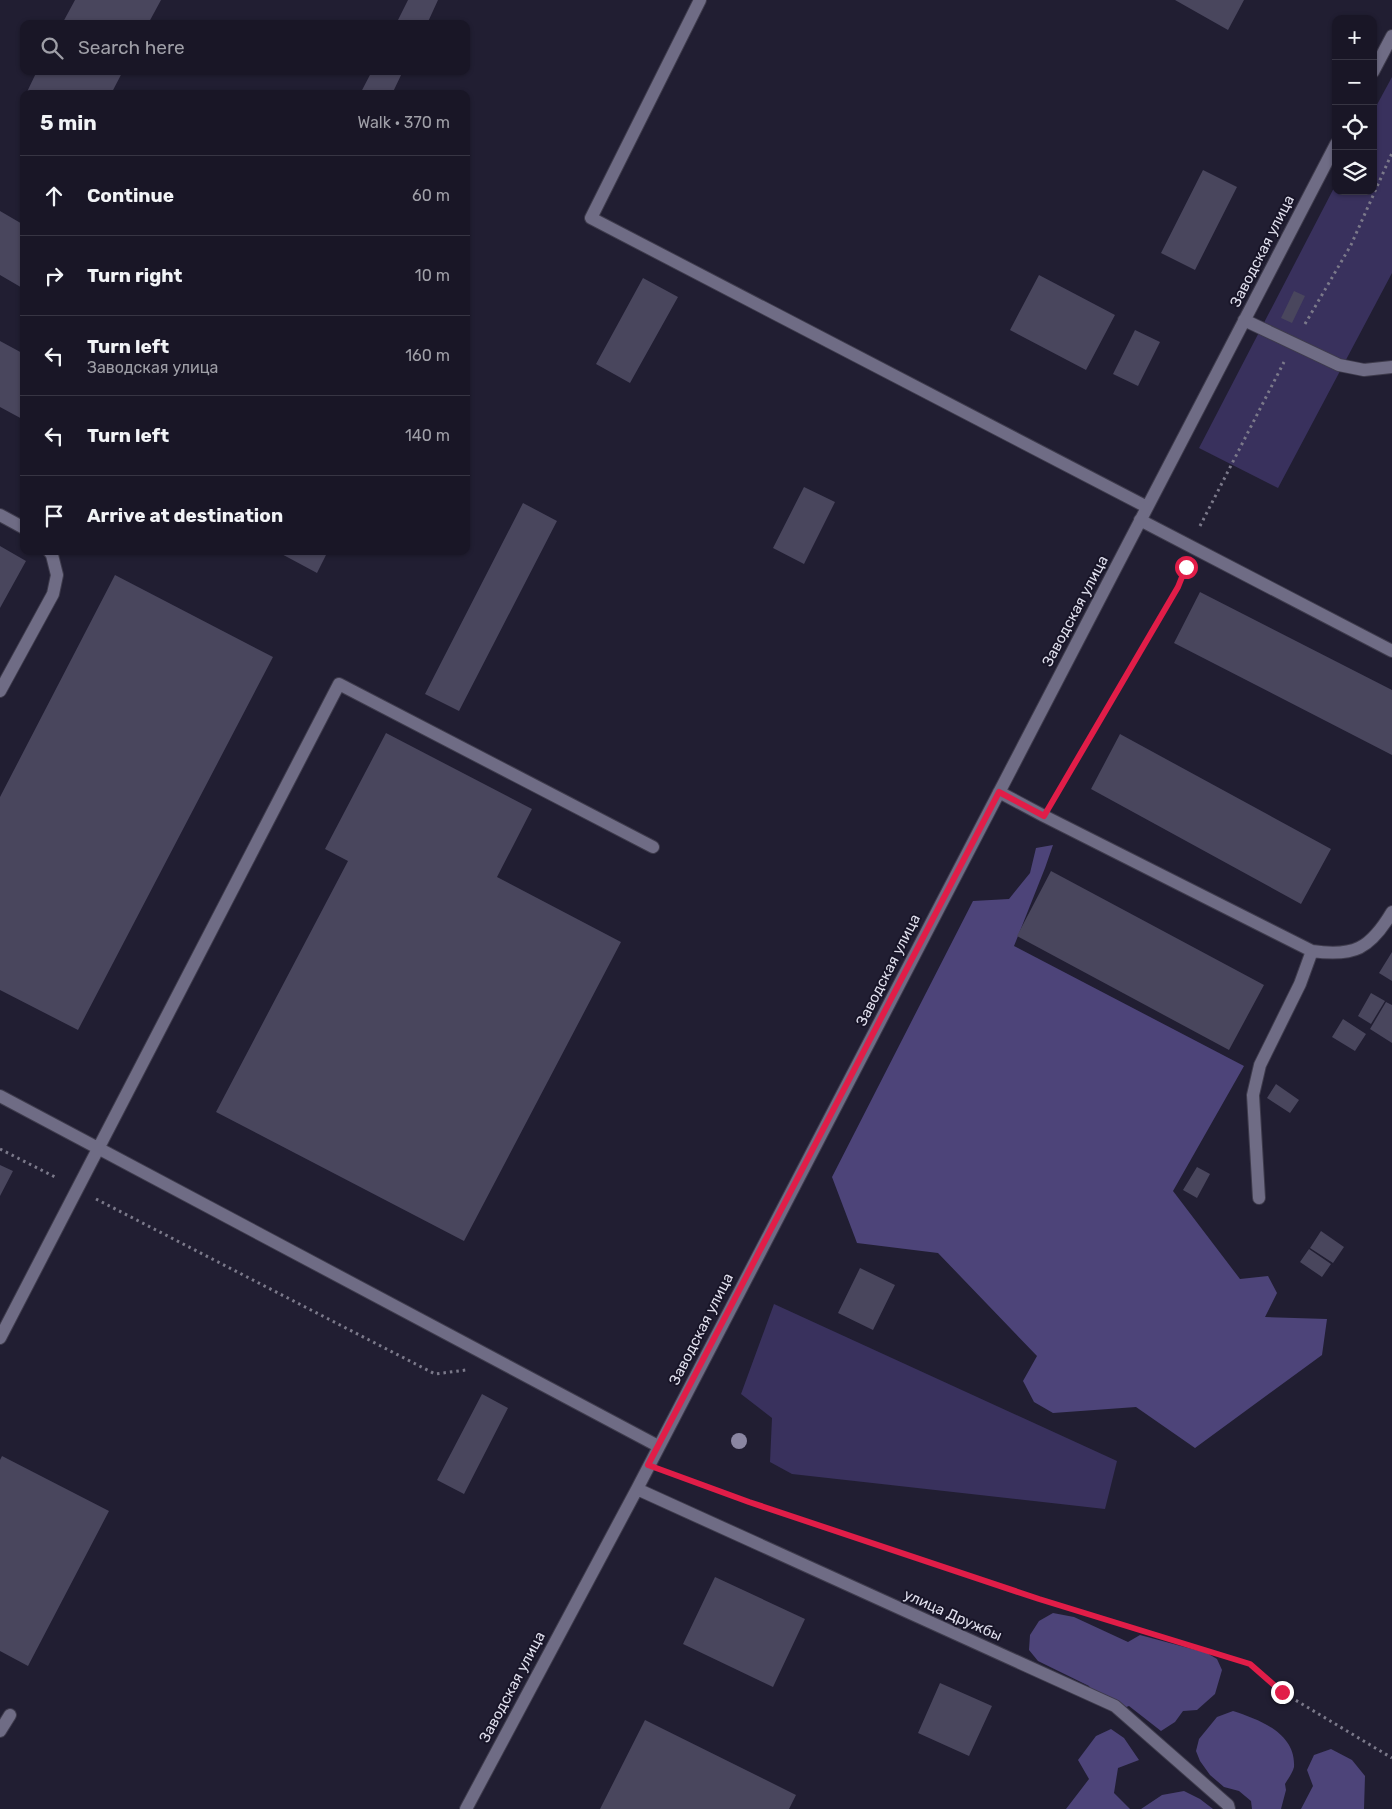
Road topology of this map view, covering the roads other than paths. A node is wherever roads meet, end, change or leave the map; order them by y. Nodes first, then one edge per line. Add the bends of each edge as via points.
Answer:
1 (700, 0) edge
2 (1392, 36) edge
3 (1377, 64) edge
4 (1333, 150) edge
5 (1244, 320) junction
6 (1392, 367) edge
7 (1147, 507) junction
8 (0, 515) edge
9 (1140, 520) junction
10 (20, 526) edge
11 (52, 555) edge
12 (1392, 651) edge
13 (0, 691) edge
14 (999, 792) junction
15 (653, 847) dead end
16 (1392, 912) edge
17 (1312, 952) junction
18 (0, 1096) edge
19 (99, 1148) junction
20 (1260, 1198) dead end
21 (0, 1338) edge
22 (658, 1446) junction
23 (637, 1488) junction
24 (10, 1715) dead end
25 (0, 1731) edge
26 (466, 1809) edge
27 (1229, 1809) edge

1 - 7 street via 591,218
2 - 3 street
4 - 5 street, Заводская улица
5 - 6 street via 1339,366 1364,370
5 - 7 street, Заводская улица
7 - 9 street, Заводская улица
8 - 10 street
9 - 12 street
9 - 14 street, Заводская улица
11 - 13 street via 57,575 53,594
14 - 17 street
14 - 22 street, Заводская улица
15 - 19 street via 339,684
16 - 17 street via 1370,942 1352,952
17 - 20 street via 1300,984 1260,1064 1254,1095
18 - 19 street
19 - 21 street
19 - 22 street
22 - 23 street, Заводская улица
23 - 26 street, Заводская улица
23 - 27 street, улица Дружбы via 1115,1706
24 - 25 street

